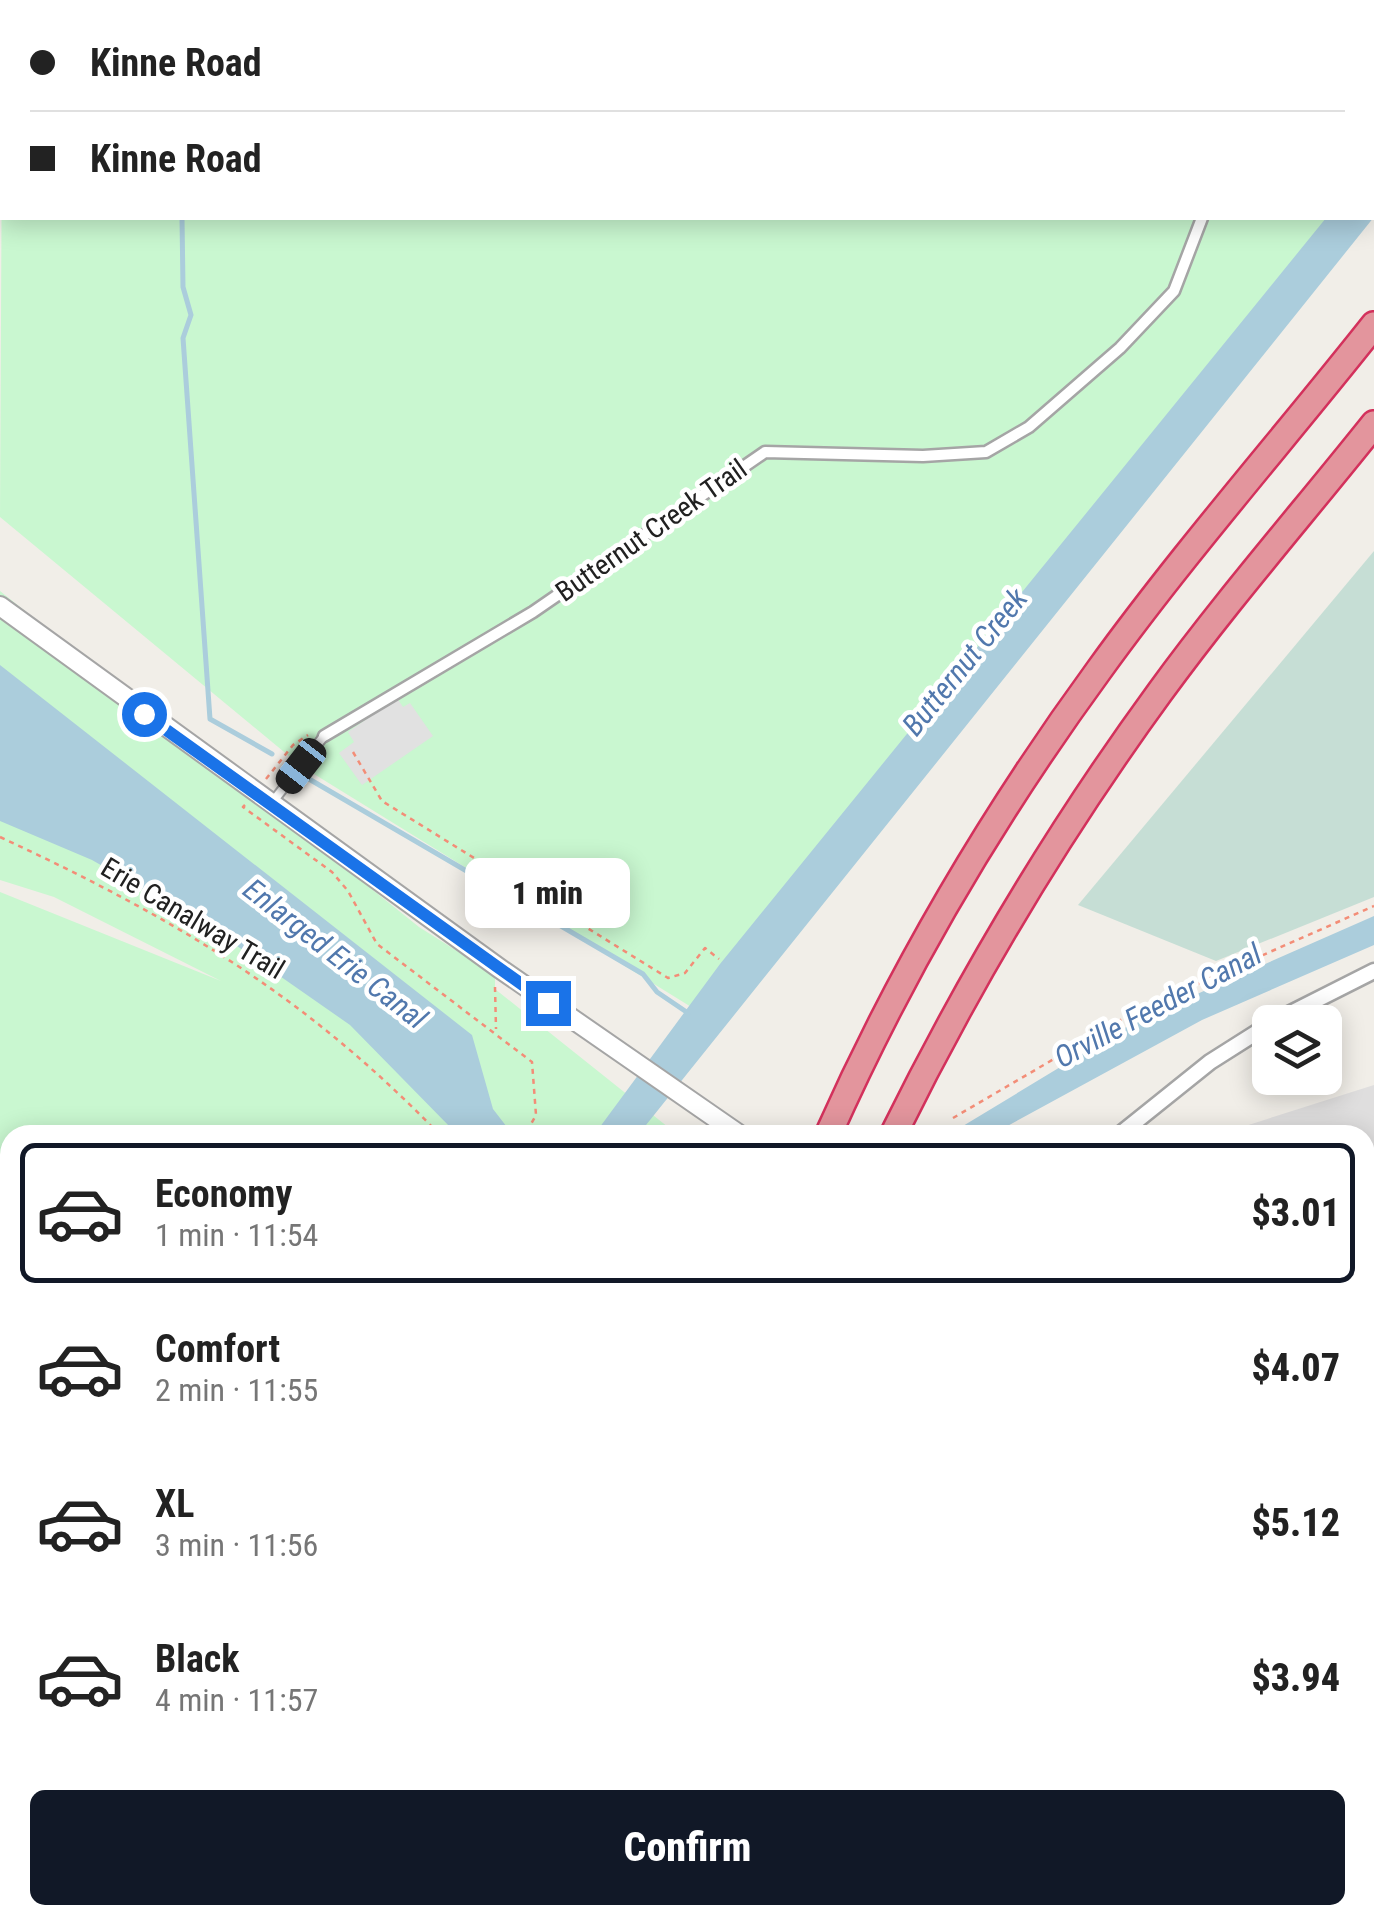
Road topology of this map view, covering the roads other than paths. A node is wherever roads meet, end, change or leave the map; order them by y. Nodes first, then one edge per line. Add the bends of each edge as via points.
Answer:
1 (1201, 220) edge
2 (1374, 325) edge
3 (1374, 424) edge
4 (0, 606) edge
5 (324, 736) joint
6 (271, 804) junction
7 (1374, 971) edge
8 (1307, 1005) edge
9 (1252, 1035) edge
10 (725, 1125) edge
11 (833, 1125) edge
12 (898, 1125) edge
13 (1131, 1125) edge

1 - 5 street, Butternut Creek Trail via 1174,291 1028,427 986,452 765,452 533,612
2 - 11 highway via 1062,721 904,978
3 - 12 highway via 1162,689 1082,802 1008,916
4 - 6 street
5 - 6 lane
6 - 10 street
7 - 8 street
9 - 13 street

